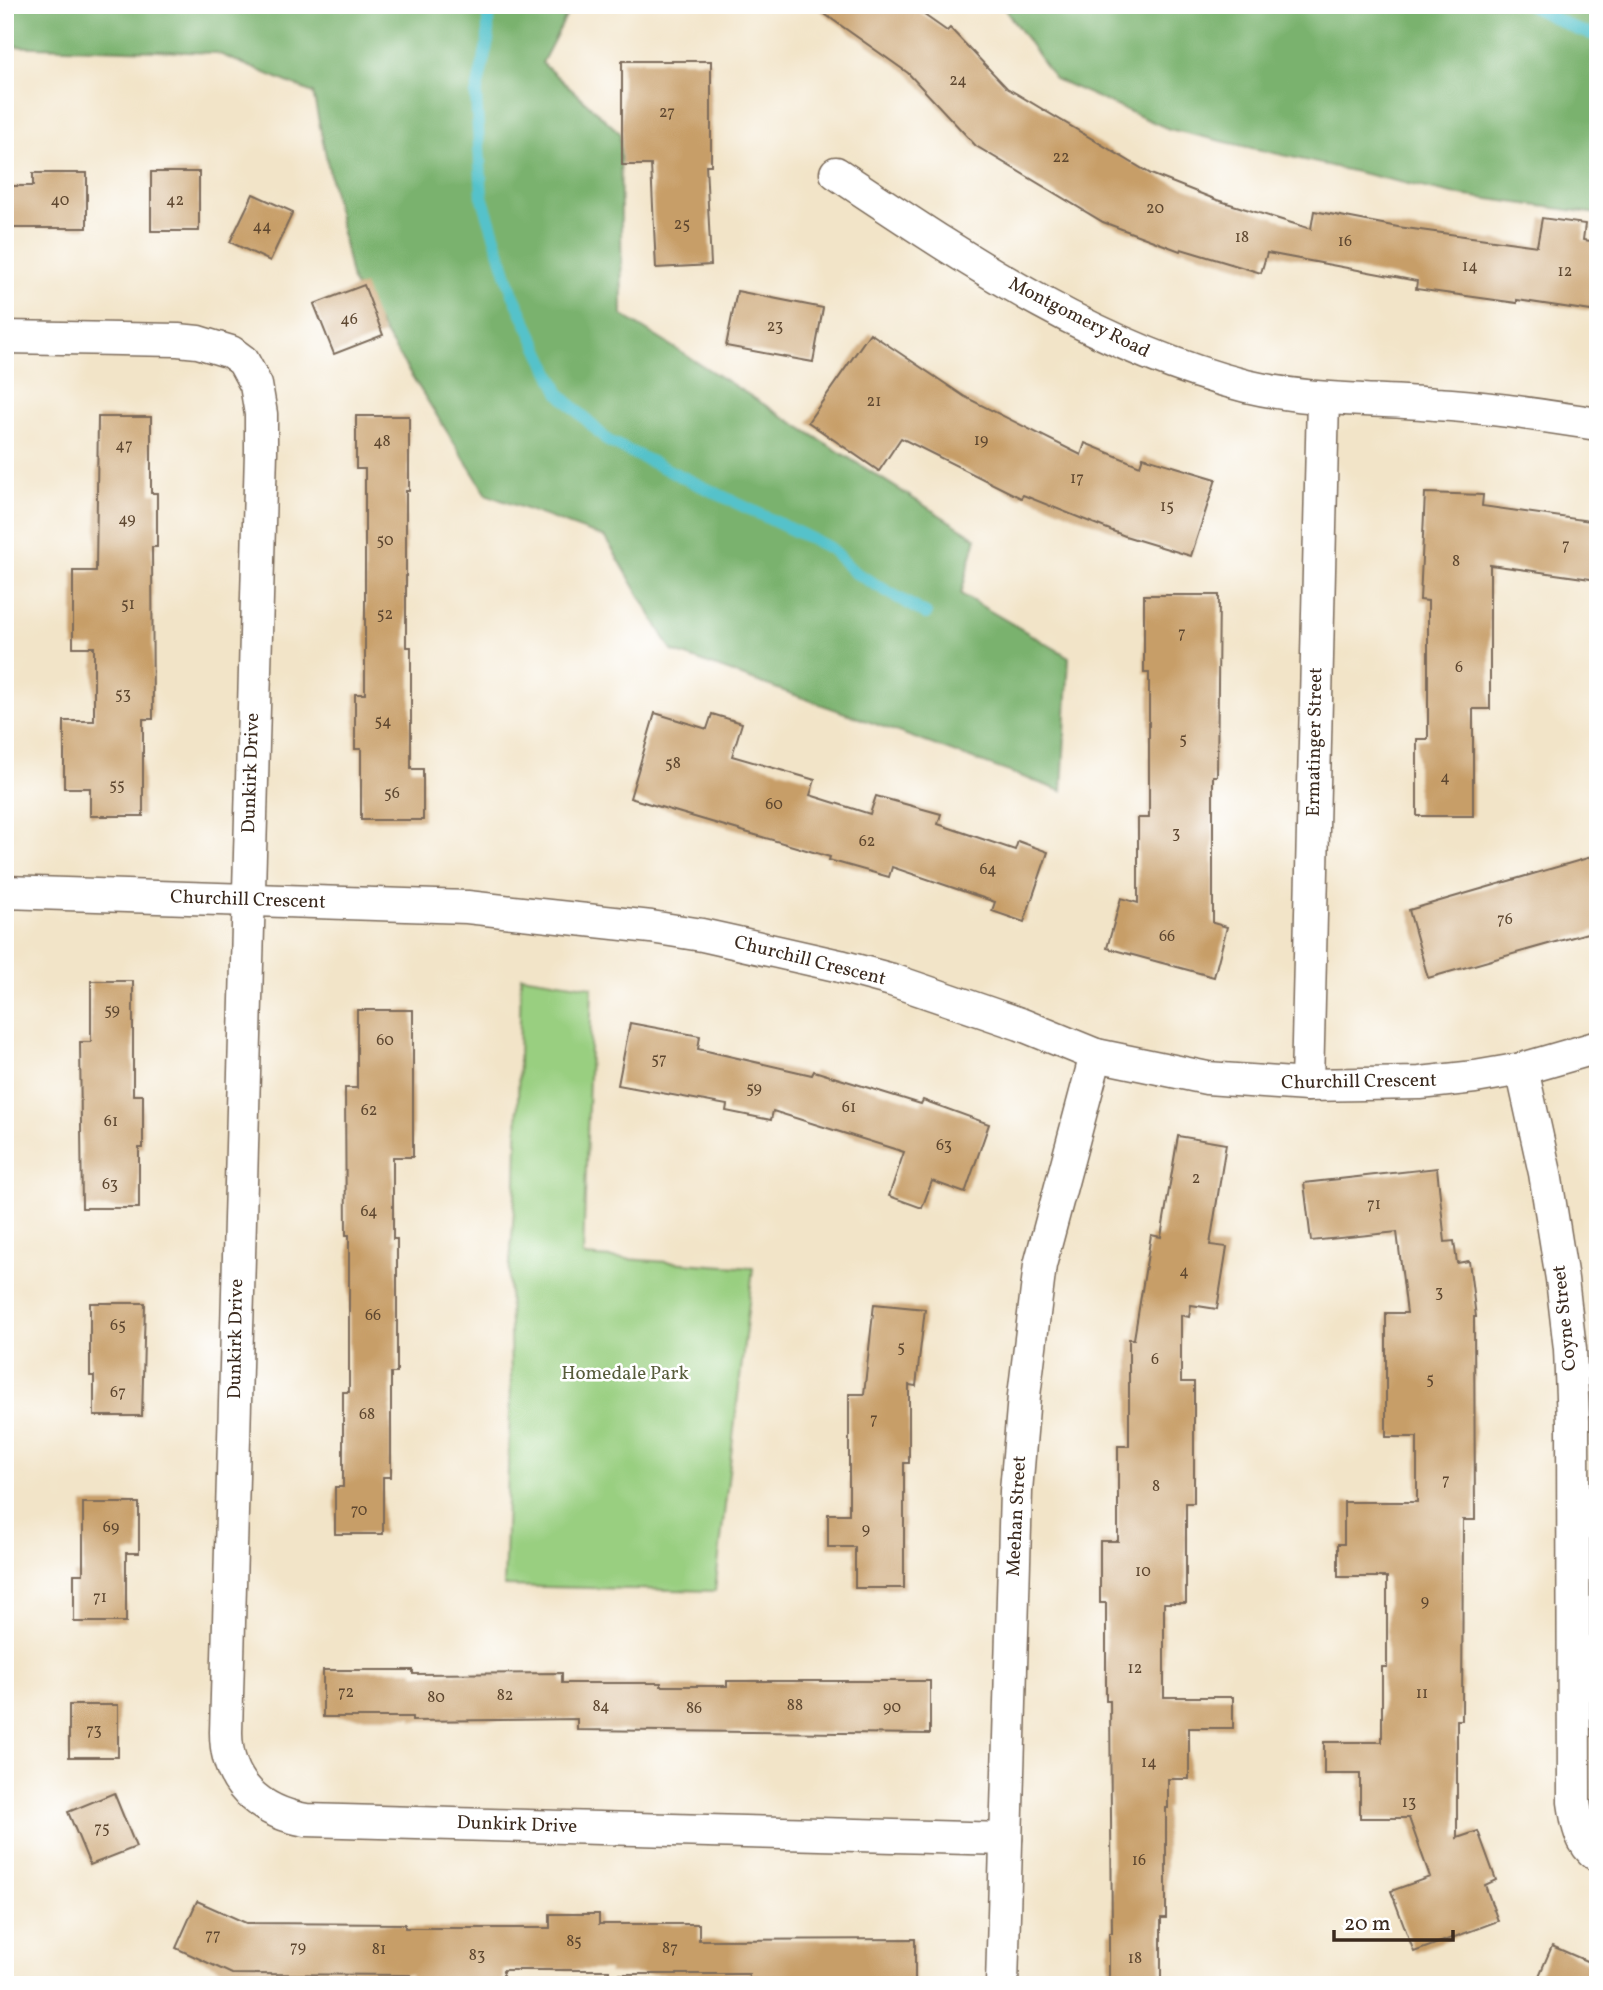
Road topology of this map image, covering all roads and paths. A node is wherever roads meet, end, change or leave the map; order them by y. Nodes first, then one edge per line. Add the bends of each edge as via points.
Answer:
1 (836, 173) dead end
2 (5, 337) edge
3 (1323, 399) junction
4 (1598, 424) edge
5 (5, 892) edge
6 (247, 900) junction
7 (1598, 1047) edge
8 (1096, 1055) junction
9 (1522, 1069) junction
10 (1307, 1085) junction
11 (1006, 1839) junction
12 (1598, 1856) edge
13 (1002, 1985) edge

1 - 3 street, Montgomery Road via 943,244 1112,339 1175,365 1248,386
2 - 6 street, Dunkirk Drive via 198,342 231,352 243,361 256,385 261,452
3 - 4 street, Montgomery Road via 1437,404
3 - 10 street, Ermatinger Street
5 - 6 street, Churchill Crescent
6 - 8 street, Churchill Crescent via 510,911 702,935 892,980
6 - 11 street, Dunkirk Drive via 226,1732 230,1761 244,1787 271,1810 306,1820
7 - 9 street, Churchill Crescent
8 - 10 street, Churchill Crescent via 1207,1078
8 - 11 street, Meehan Street via 1051,1217 1032,1313 1016,1491
9 - 10 street, Churchill Crescent via 1420,1083
9 - 12 street, Coyne Street via 1545,1173 1570,1349 1574,1802 1582,1837
11 - 13 street, Meehan Street

